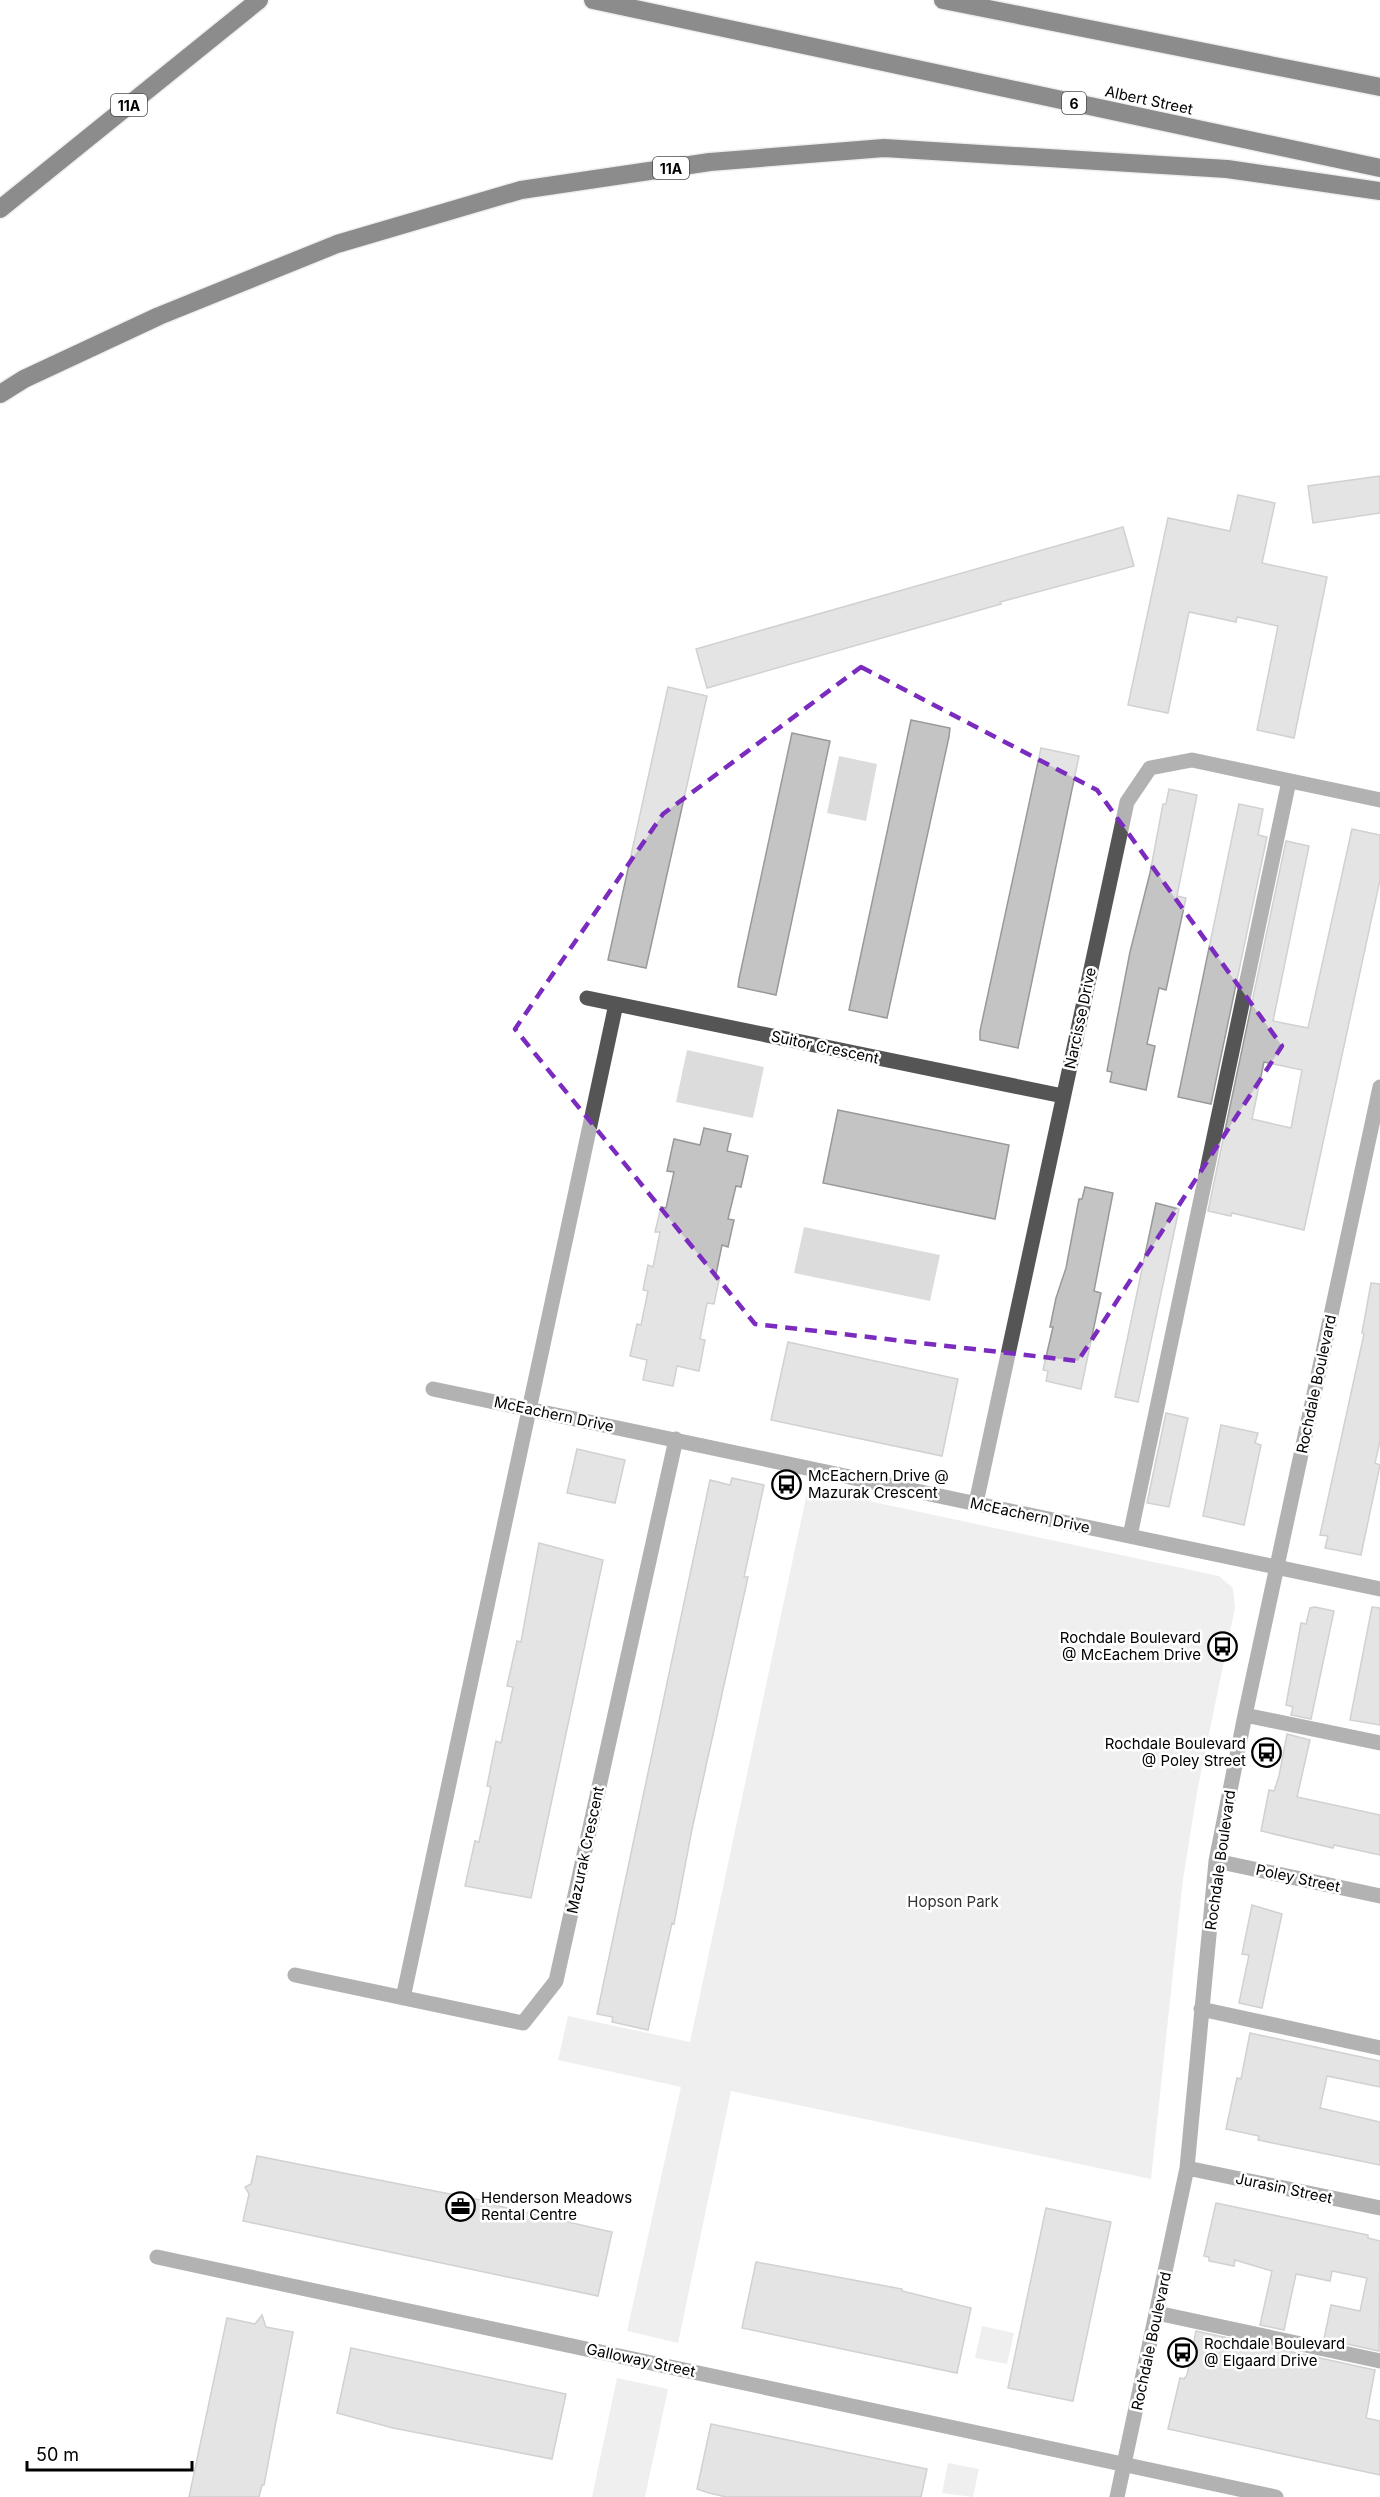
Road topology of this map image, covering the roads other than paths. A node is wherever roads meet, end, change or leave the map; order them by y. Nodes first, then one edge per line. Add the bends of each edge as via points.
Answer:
1 (259, 0) edge
2 (593, 0) edge
3 (943, 0) edge
4 (1380, 87) edge
5 (1380, 168) edge
6 (1380, 190) edge
7 (0, 209) edge
8 (0, 394) edge
9 (1289, 781) junction
10 (1380, 800) edge
11 (587, 998) dead end
12 (616, 1004) junction
13 (1380, 1087) edge
14 (1063, 1096) junction
15 (433, 1389) dead end
16 (528, 1408) junction
17 (676, 1439) junction
18 (976, 1503) junction
19 (1130, 1536) junction
20 (1276, 1566) junction
21 (1380, 1589) edge
22 (1245, 1714) junction
23 (1380, 1743) edge
24 (1216, 1861) junction
25 (1380, 1896) edge
26 (295, 1975) dead end
27 (403, 1998) junction
28 (1201, 2009) junction
29 (1380, 2048) edge
30 (1187, 2168) junction
31 (1380, 2208) edge
32 (157, 2257) dead end
33 (1157, 2313) junction
34 (1380, 2361) edge
35 (1124, 2465) junction
36 (1117, 2497) edge
37 (1276, 2497) edge

1 - 7 highway, 11A
2 - 5 highway, Albert Street / 6
3 - 4 highway
6 - 8 highway, 11A via 1227,169 884,148 710,162 521,190 337,244 159,316
9 - 10 street, Narcisse Drive
9 - 14 street, Narcisse Drive via 1192,760 1150,768 1127,802
9 - 19 street
11 - 12 street, Suitor Crescent
12 - 14 street, Suitor Crescent
12 - 16 street
13 - 20 street, Rochdale Boulevard
14 - 18 street, Narcisse Drive
15 - 16 street, McEachern Drive
16 - 17 street, McEachern Drive
16 - 27 street
17 - 18 street, McEachern Drive
17 - 27 street, Mazurak Crescent via 556,1981 523,2024
18 - 19 street, McEachern Drive
19 - 20 street, McEachern Drive
20 - 21 street, McEachern Drive
20 - 22 street, Rochdale Boulevard
22 - 23 street
22 - 24 street, Rochdale Boulevard
24 - 25 street, Poley Street
24 - 28 street, Rochdale Boulevard
26 - 27 street, Mazurak Crescent
28 - 29 street
28 - 30 street, Rochdale Boulevard
30 - 31 street, Jurasin Street
30 - 33 street, Rochdale Boulevard
32 - 35 street, Galloway Street
33 - 34 street
33 - 35 street, Rochdale Boulevard
35 - 36 street, Rochdale Boulevard
35 - 37 street, Galloway Street

